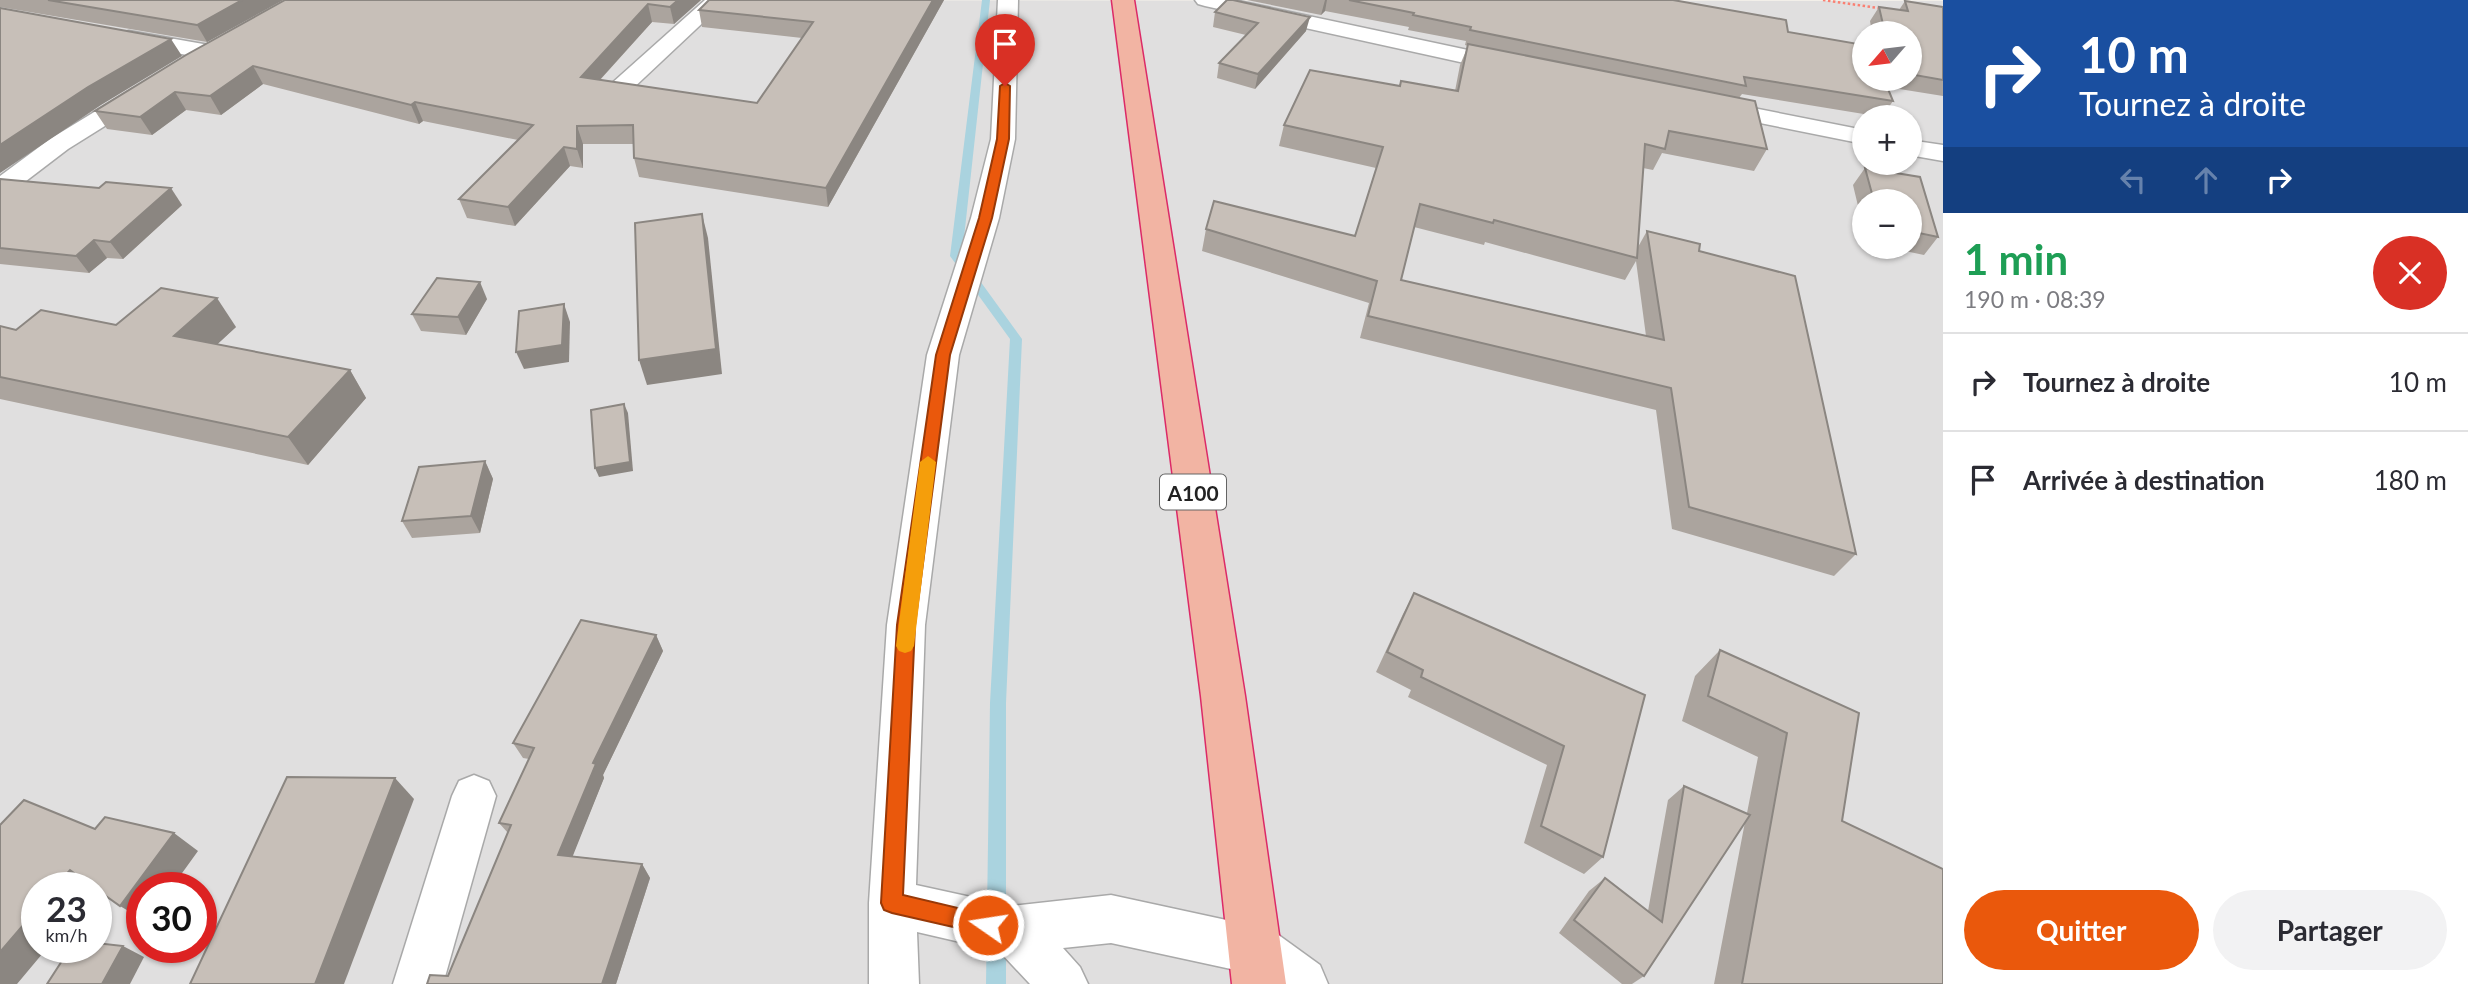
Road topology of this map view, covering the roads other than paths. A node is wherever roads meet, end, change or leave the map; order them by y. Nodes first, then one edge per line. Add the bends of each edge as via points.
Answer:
1 (717, 0) edge
2 (1008, 0) edge
3 (1205, 0) edge
4 (1125, 17) edge
5 (104, 34) edge
6 (232, 39) edge
7 (209, 52) junction
8 (1530, 70) edge
9 (179, 71) edge
10 (159, 83) edge
11 (620, 88) edge
12 (1690, 102) edge
13 (1852, 135) edge
14 (1922, 149) edge
15 (1943, 153) edge
16 (0, 188) edge
17 (474, 796) dead end
18 (892, 903) junction
19 (1012, 930) junction
20 (1256, 967) edge
21 (418, 984) edge
22 (894, 984) edge
23 (1063, 984) edge
24 (1301, 984) edge

1 - 11 street
2 - 18 street via 1003,139 985,218 943,355 906,625
3 - 8 street
4 - 20 highway, A100 via 1223,696
5 - 7 street
6 - 7 street
7 - 9 street
10 - 16 street via 69,138
12 - 13 street
14 - 15 street
17 - 21 street
18 - 19 street
18 - 22 street
19 - 20 street via 1111,919
19 - 23 street
20 - 24 street

